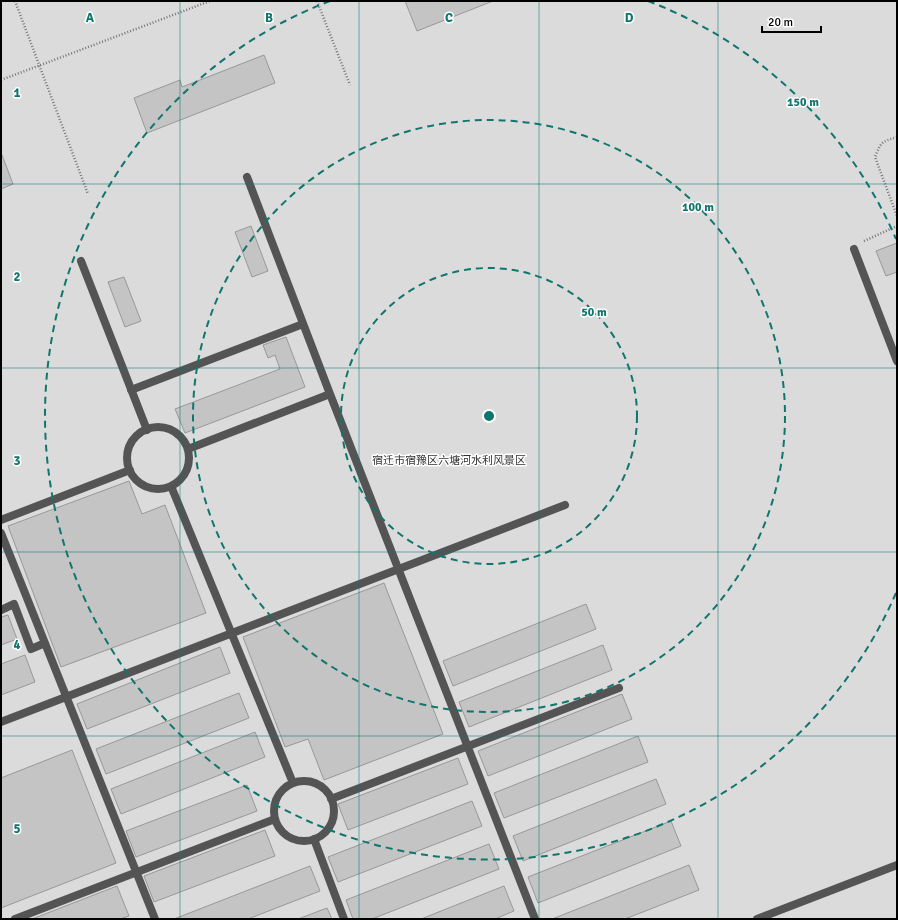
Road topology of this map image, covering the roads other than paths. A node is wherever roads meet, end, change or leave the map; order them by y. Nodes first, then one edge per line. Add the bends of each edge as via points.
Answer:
1 (247, 177) dead end
2 (854, 249) road end
3 (81, 261) dead end
4 (303, 324) junction
5 (897, 360) edge
6 (131, 390) junction
7 (330, 394) junction
8 (147, 430) junction
9 (188, 449) junction
10 (130, 470) junction
11 (171, 486) junction
12 (565, 505) dead end
13 (1, 520) edge
14 (1, 533) edge
15 (398, 569) junction
16 (1, 610) edge
17 (232, 633) junction
18 (45, 643) junction
19 (619, 688) dead end
20 (66, 696) junction
21 (1, 722) edge
22 (467, 746) junction
23 (294, 783) junction
24 (331, 799) junction
25 (275, 819) junction
26 (314, 839) junction
27 (897, 865) edge
28 (136, 872) junction
29 (15, 919) edge
30 (155, 919) edge
31 (344, 919) edge
32 (535, 919) edge
33 (757, 919) edge

1 - 4 street
2 - 5 street
3 - 6 street
4 - 6 street
4 - 7 street
6 - 8 street
7 - 9 street
7 - 15 street
8 - 9 street via 157,427 168,429 185,442
8 - 10 street via 139,434 128,451
9 - 11 street via 189,462 186,472 180,481
10 - 11 street via 135,479 152,489
10 - 13 street
11 - 17 street
12 - 15 street
14 - 18 street
15 - 17 street
15 - 22 street
16 - 18 street via 14,604 31,649
17 - 20 street
17 - 23 street
18 - 20 street
19 - 22 street
20 - 21 street
20 - 28 street
22 - 24 street
22 - 32 street
23 - 24 street via 313,782 322,787
23 - 25 street via 278,796 274,804
24 - 26 street via 334,813 331,823 326,831
25 - 26 street via 282,832 290,838 299,841
25 - 28 street
26 - 31 street
27 - 33 street
28 - 29 street
28 - 30 street

